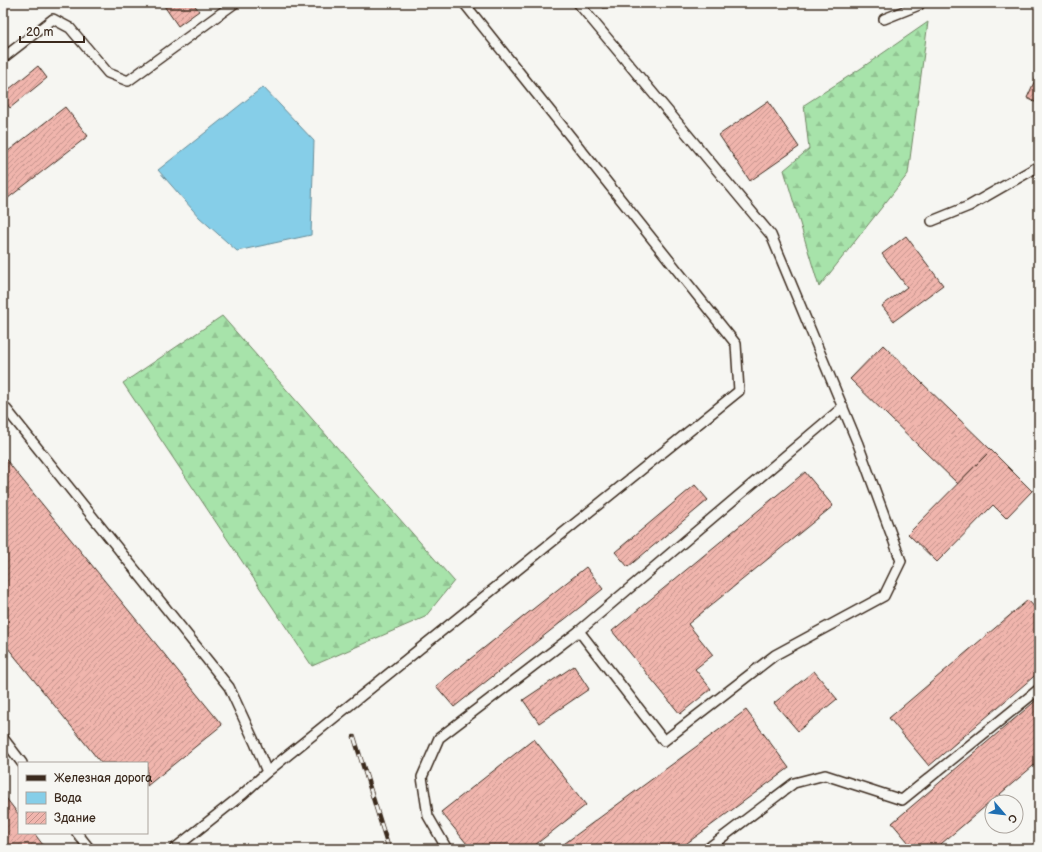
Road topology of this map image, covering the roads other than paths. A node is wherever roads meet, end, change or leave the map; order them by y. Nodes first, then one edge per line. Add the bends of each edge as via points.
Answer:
1 (235, 3) edge
2 (464, 3) edge
3 (578, 3) edge
4 (920, 3) edge
5 (884, 19) dead end
6 (3, 58) edge
7 (1039, 166) edge
8 (932, 221) dead end
9 (3, 405) edge
10 (843, 407) junction
11 (579, 631) junction
12 (1039, 689) edge
13 (3, 738) edge
14 (21, 762) edge
15 (267, 772) junction
16 (78, 834) edge
17 (89, 849) edge
18 (174, 849) edge
19 (447, 849) edge
20 (707, 849) edge

1 - 6 lane via 128,81 108,73 70,28 53,19
2 - 15 lane via 736,344 739,391
3 - 10 lane via 771,235
4 - 5 lane via 919,6
7 - 8 lane via 969,206
9 - 15 lane via 229,686
10 - 11 lane
10 - 11 lane via 901,561 884,596 775,655 664,741
11 - 19 lane via 439,738 422,777 428,816
12 - 20 lane via 902,800 825,775 794,783
13 - 14 lane
15 - 18 lane
16 - 17 lane

